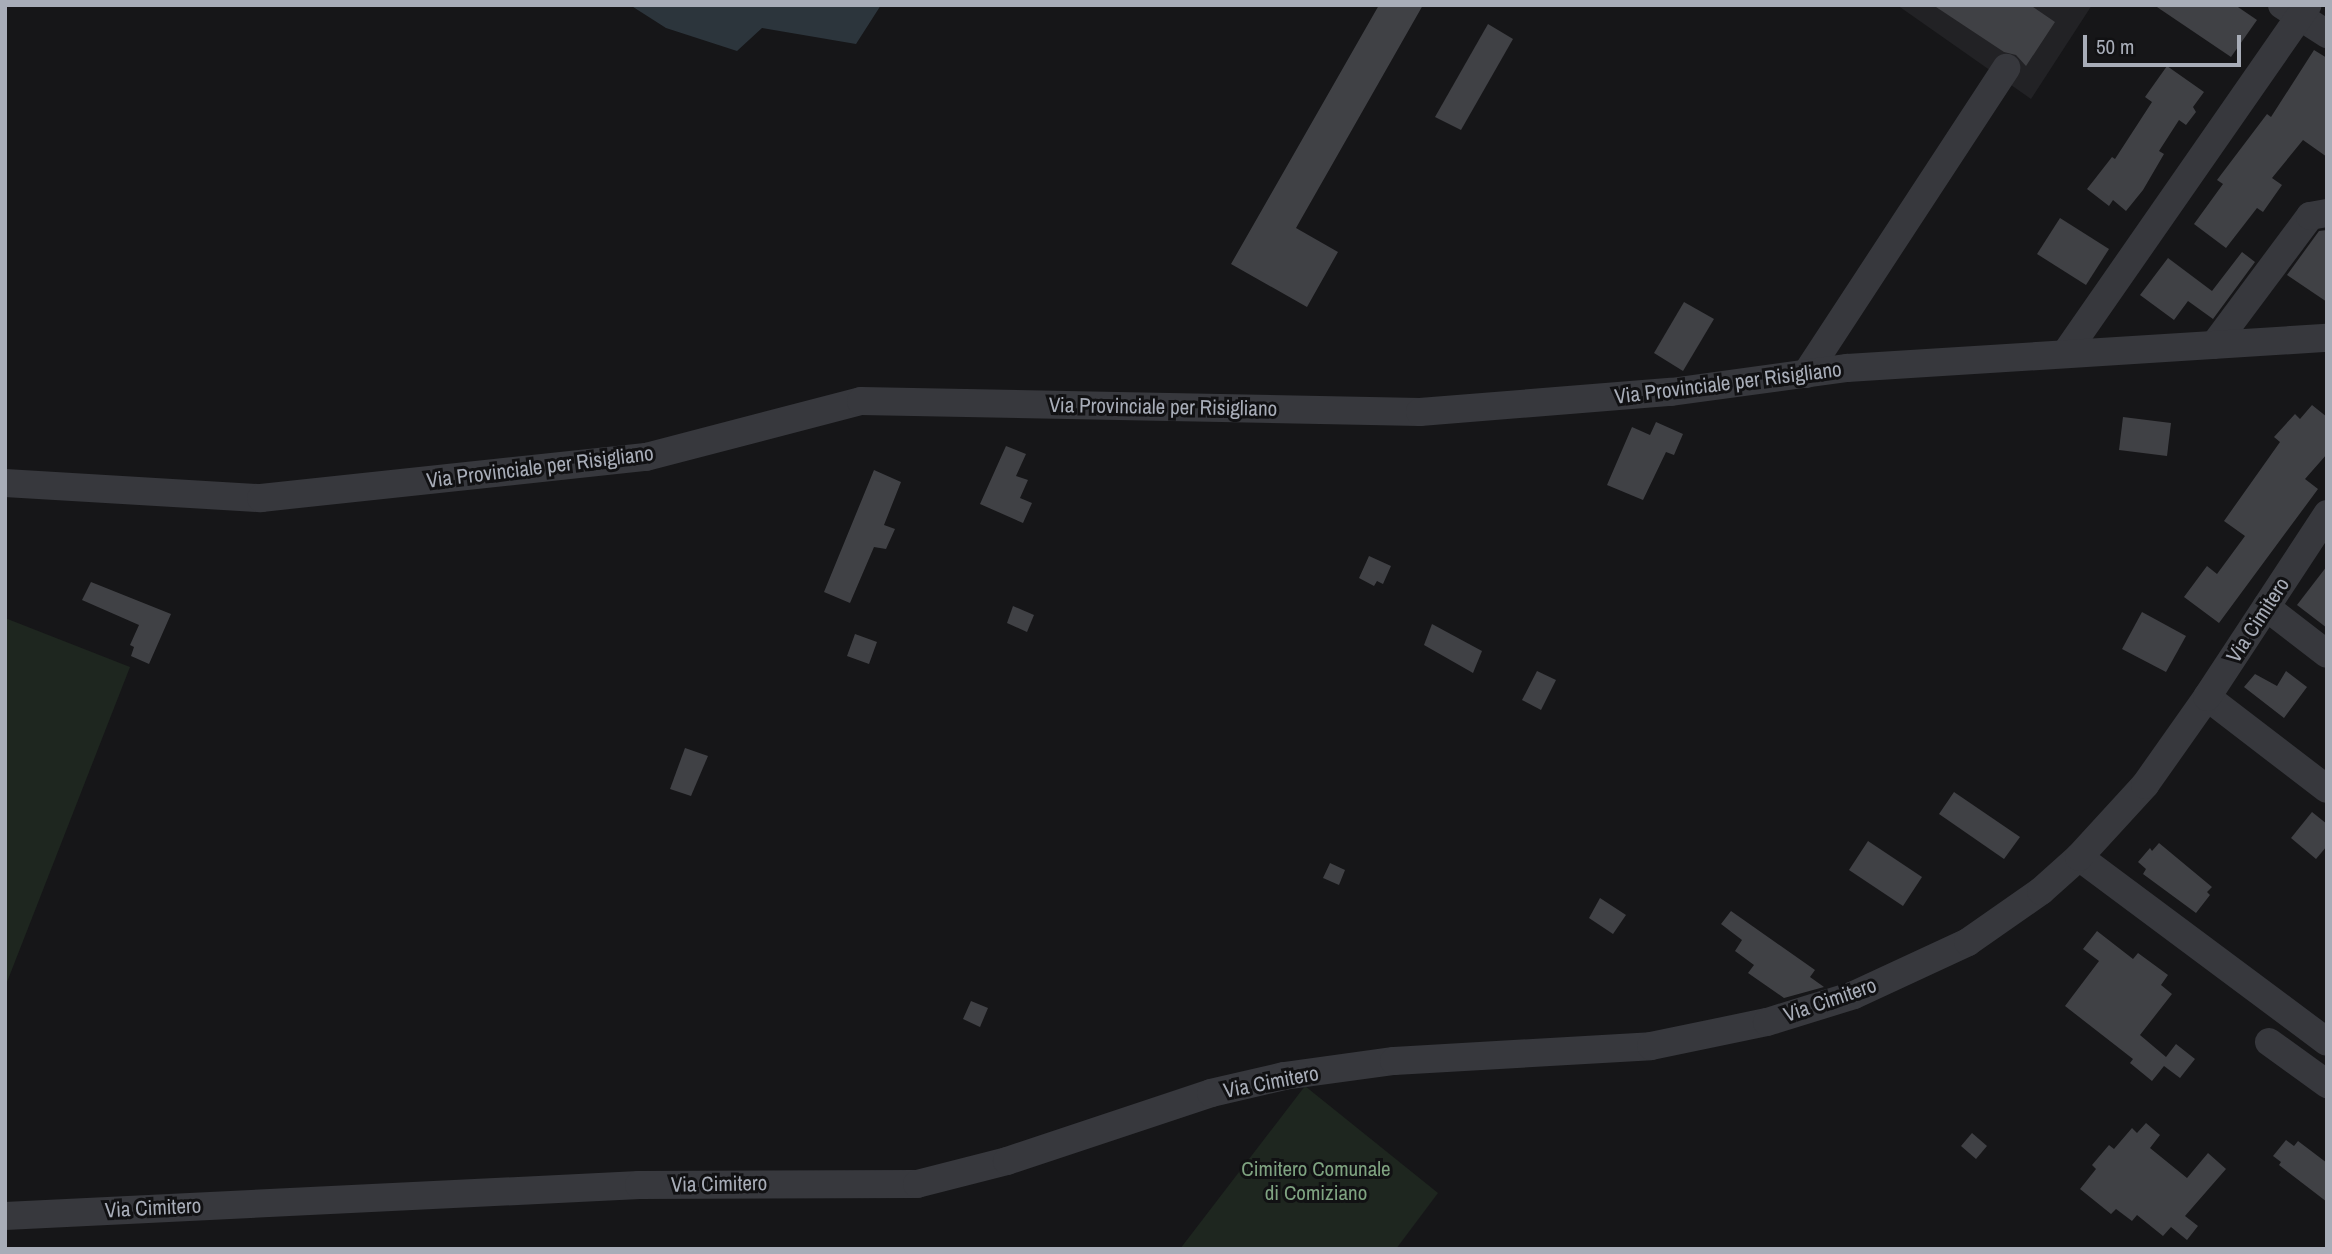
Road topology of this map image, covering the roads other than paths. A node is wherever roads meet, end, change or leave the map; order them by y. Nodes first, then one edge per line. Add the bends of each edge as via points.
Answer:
1 (2297, 9) edge
2 (2327, 34) edge
3 (2007, 68) dead end
4 (2327, 213) edge
5 (2327, 338) edge
6 (2214, 345) junction
7 (2065, 354) junction
8 (1806, 374) junction
9 (5, 483) edge
10 (2327, 514) edge
11 (2266, 607) junction
12 (2327, 654) edge
13 (2207, 697) junction
14 (2327, 789) edge
15 (2079, 857) junction
16 (2269, 1042) dead end
17 (2327, 1042) edge
18 (2327, 1084) edge
19 (5, 1216) edge

1 - 2 street
1 - 7 street
3 - 8 street
4 - 6 street via 2309,216
5 - 6 street, Via Provinciale per Risigliano
6 - 7 street, Via Provinciale per Risigliano
7 - 8 street, Via Provinciale per Risigliano
8 - 9 street, Via Provinciale per Risigliano via 1671,392 1420,412 861,401 646,457 261,498
10 - 11 street, Via Cimitero
11 - 12 street
11 - 13 street, Via Cimitero
13 - 14 street
13 - 15 street, Via Cimitero via 2145,785
15 - 17 street
15 - 19 street, Via Cimitero via 2041,891 1968,942 1854,995 1767,1022 1651,1046 1394,1061 1284,1076 1211,1093 1007,1161 917,1184 639,1185
16 - 18 street

